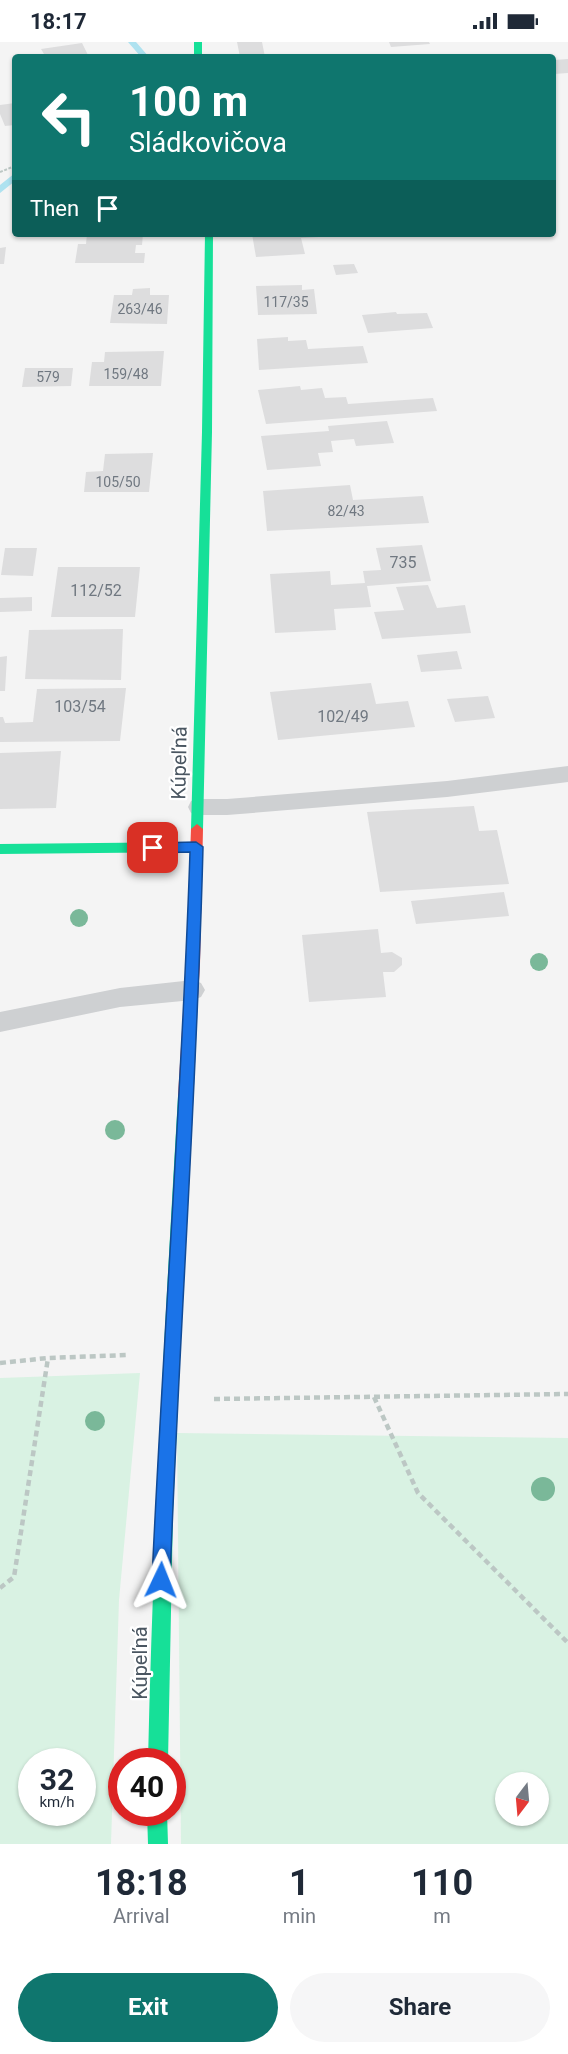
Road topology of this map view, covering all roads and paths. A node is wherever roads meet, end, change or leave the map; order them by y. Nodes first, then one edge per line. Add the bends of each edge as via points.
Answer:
1 (209, 237) edge
2 (568, 774) edge
3 (198, 807) junction
4 (196, 847) junction
5 (0, 849) edge
6 (192, 990) junction
7 (0, 1022) edge
8 (172, 1357) junction
9 (48, 1358) junction
10 (0, 1363) edge
11 (568, 1394) edge
12 (374, 1397) junction
13 (168, 1400) junction
14 (0, 1588) edge
15 (568, 1643) edge
16 (158, 1748) edge
17 (157, 1826) edge
18 (158, 1844) edge

1 - 3 street, Kúpeľná
2 - 3 lane via 436,790
3 - 4 street, Kúpeľná
4 - 5 street
4 - 6 street, Kúpeľná
6 - 7 lane via 150,993
6 - 8 street, Kúpeľná
8 - 9 path
8 - 13 street, Kúpeľná
9 - 10 path
9 - 14 path via 14,1577
11 - 12 path
12 - 13 path
12 - 15 path via 418,1493
13 - 16 street, Kúpeľná
17 - 18 street

